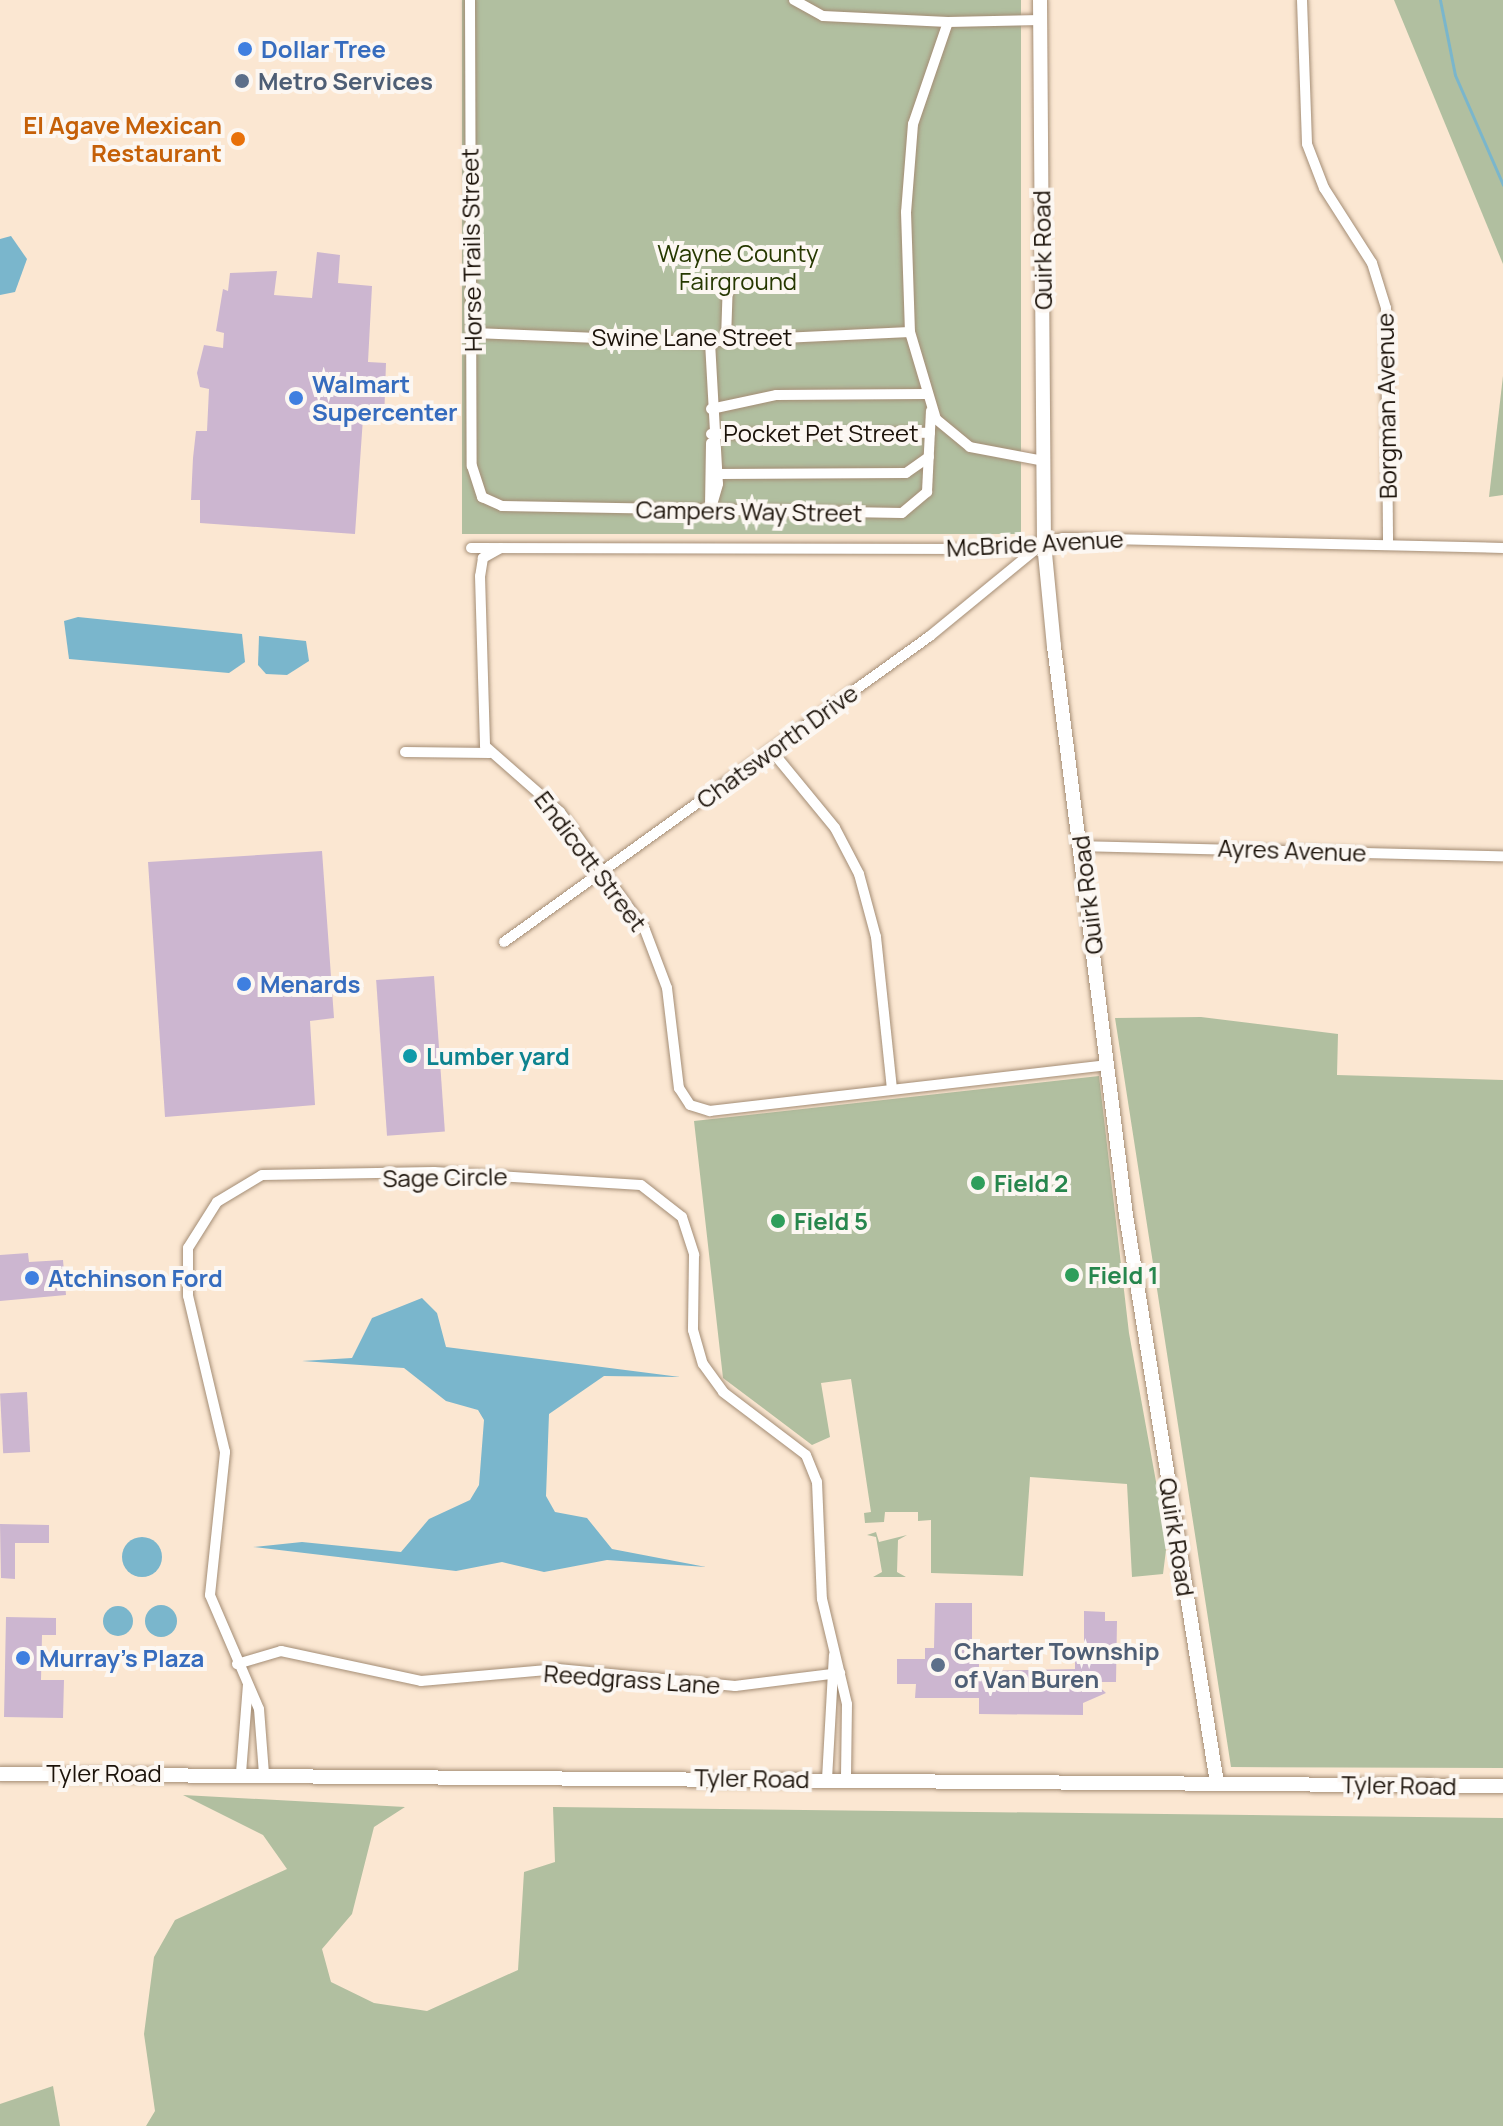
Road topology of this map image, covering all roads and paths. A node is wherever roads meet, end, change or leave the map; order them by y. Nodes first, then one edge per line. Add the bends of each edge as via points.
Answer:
1 (470, 0) edge
2 (794, 0) edge
3 (1040, 0) edge
4 (1302, 0) edge
5 (1040, 20) junction
6 (948, 22) junction
7 (728, 280) dead end
8 (910, 332) junction
9 (474, 333) junction
10 (726, 340) junction
11 (710, 342) junction
12 (925, 394) junction
13 (711, 409) junction
14 (931, 411) junction
15 (930, 433) junction
16 (711, 439) junction
17 (929, 457) junction
18 (1044, 461) junction
19 (718, 474) junction
20 (482, 497) joint
21 (711, 509) junction
22 (1044, 543) junction
23 (1388, 543) junction
24 (471, 548) dead end
25 (501, 548) junction
26 (1503, 548) edge
27 (771, 750) junction
28 (405, 752) dead end
29 (490, 753) junction
30 (1081, 846) junction
31 (1503, 856) edge
32 (605, 871) junction
33 (504, 942) dead end
34 (1107, 1065) junction
35 (892, 1088) junction
36 (834, 1655) junction
37 (237, 1664) junction
38 (840, 1673) junction
39 (827, 1674) junction
40 (248, 1685) junction
41 (241, 1773) junction
42 (0, 1774) edge
43 (264, 1774) junction
44 (827, 1779) junction
45 (846, 1779) junction
46 (1217, 1783) junction
47 (1503, 1786) edge

1 - 9 street, Horse Trails Street
2 - 6 street via 823,16
3 - 5 street, Quirk Road
4 - 23 street, Borgman Avenue via 1307,144 1324,188 1372,263 1386,308
5 - 6 street
5 - 18 street, Quirk Road
6 - 8 street via 911,136
7 - 10 street
8 - 10 street, Swine Lane Street
8 - 12 street
9 - 11 street, Swine Lane Street
9 - 20 street, Horse Trails Street via 472,466
10 - 11 street, Swine Lane Street
11 - 13 street
12 - 13 street via 746,397
12 - 14 street
13 - 16 street
14 - 15 street, Campers Way Street
14 - 18 street via 970,447
15 - 16 street, Pocket Pet Street
15 - 17 street, Campers Way Street
16 - 19 street
16 - 21 street
17 - 19 street via 906,473
17 - 21 street, Campers Way Street via 927,492 902,513
18 - 22 street, Quirk Road
19 - 21 street
20 - 21 street, Campers Way Street via 502,506
22 - 23 street, McBride Avenue
22 - 25 street, McBride Avenue via 1010,549
22 - 27 street, Chatsworth Drive
22 - 30 street, Quirk Road
23 - 26 street, McBride Avenue
24 - 25 street, McBride Avenue
25 - 29 street via 485,555 480,576 480,729
27 - 32 street, Chatsworth Drive
27 - 35 street via 835,828 859,874 876,937
28 - 29 street
29 - 32 street, Endicott Street via 545,796
30 - 31 street, Ayres Avenue
30 - 34 street, Quirk Road
32 - 33 street, Chatsworth Drive
32 - 35 street, Endicott Street via 661,966 679,1088 690,1105 710,1111
34 - 35 street
34 - 46 street, Quirk Road
36 - 37 street, Sage Circle via 822,1599 817,1482 806,1455 723,1392 703,1364 693,1330 694,1255 682,1217 666,1198 641,1185 595,1179 287,1172 241,1182 198,1223 188,1248 188,1296 225,1452 210,1595
36 - 38 street, Sage Circle
36 - 39 street
37 - 39 street, Reedgrass Lane via 281,1651 421,1681 558,1669 735,1686
37 - 40 street, Sage Circle
38 - 39 street, Reedgrass Lane
38 - 45 street, Sage Circle
39 - 44 street
40 - 41 street
40 - 43 street, Sage Circle via 259,1709
41 - 42 street, Tyler Road
41 - 43 street, Tyler Road
43 - 44 street, Tyler Road
44 - 45 street, Tyler Road
45 - 46 street, Tyler Road
46 - 47 street, Tyler Road

